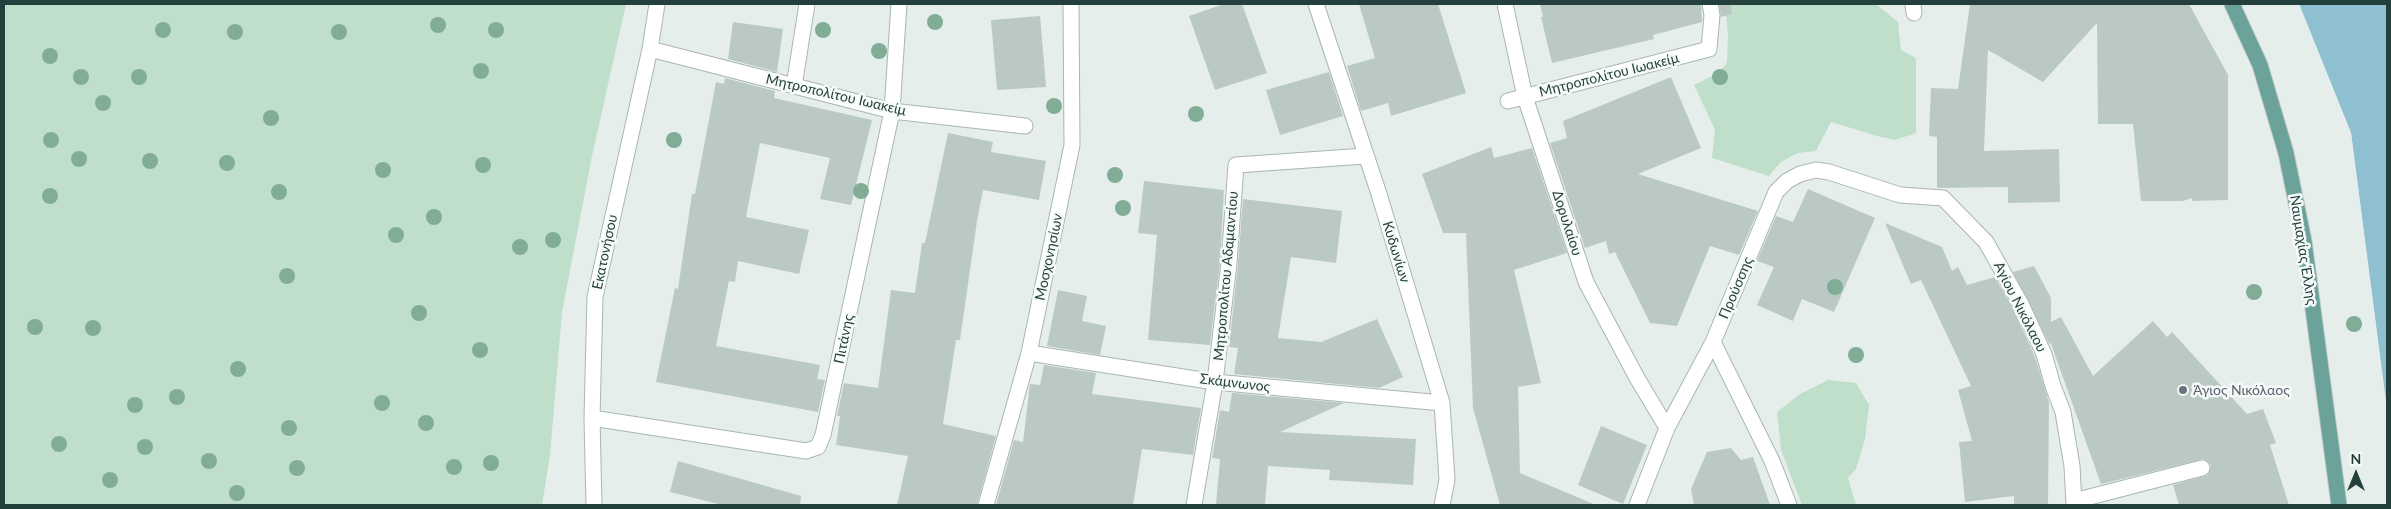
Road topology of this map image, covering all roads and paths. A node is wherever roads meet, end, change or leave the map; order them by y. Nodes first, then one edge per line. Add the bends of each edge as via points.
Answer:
1 (657, 4) edge
2 (807, 4) edge
3 (899, 4) edge
4 (1071, 4) edge
5 (1316, 4) edge
6 (1505, 4) edge
7 (1710, 4) edge
8 (2232, 4) edge
9 (650, 49) junction
10 (794, 86) junction
11 (1525, 97) junction
12 (1508, 101) dead end
13 (892, 111) junction
14 (1025, 126) dead end
15 (1364, 156) junction
16 (1900, 195) joint
17 (1713, 342) junction
18 (1029, 353) junction
19 (1215, 382) junction
20 (1442, 403) junction
21 (592, 418) junction
22 (1667, 428) junction
23 (2202, 468) dead end
24 (2074, 503) edge
25 (594, 505) edge
26 (986, 505) edge
27 (1194, 505) edge
28 (1442, 505) edge
29 (1637, 505) edge
30 (1789, 505) edge
31 (2339, 505) edge

1 - 9 street, Εκατονήσου
2 - 10 street
3 - 13 street, Πιτάνης
4 - 18 street, Μοσχονησίων via 1072,145
5 - 15 street, Κυδωνίων
6 - 11 street, Δορυλαίου
7 - 11 street, Μητροπολίτου Ιωακείμ via 1709,49
8 - 31 main road, Ναυμαχίας Έλλης via 2260,66 2286,153 2304,241
9 - 10 street, Μητροπολίτου Ιωακείμ
9 - 21 street, Εκατονήσου via 595,297
10 - 13 street, Μητροπολίτου Ιωακείμ
11 - 12 street, Μητροπολίτου Ιωακείμ
11 - 22 street, Δορυλαίου via 1586,282
13 - 14 street, Μητροπολίτου Ιωακείμ
13 - 21 street, Πιτάνης via 818,447 806,451
15 - 19 street, Μητροπολίτου Αδαμαντίου via 1236,165
15 - 20 street, Κυδωνίων via 1379,194
16 - 17 street, Προύσσης via 1828,172 1807,172 1788,181 1776,192
16 - 24 street, Αγίου Νικόλαου via 1943,198 1986,242 2022,306 2044,354 2063,412
17 - 22 street, Προύσσης
17 - 30 street via 1772,461
18 - 19 street, Σκάμνωνος
18 - 26 street, Μοσχονησίων
19 - 20 street, Σκάμνωνος
19 - 27 street, Μητροπολίτου Αδαμαντίου
20 - 28 street, Κυδωνίων via 1447,480
21 - 25 street, Εκατονήσου
22 - 29 street, Προύσσης
23 - 24 street

